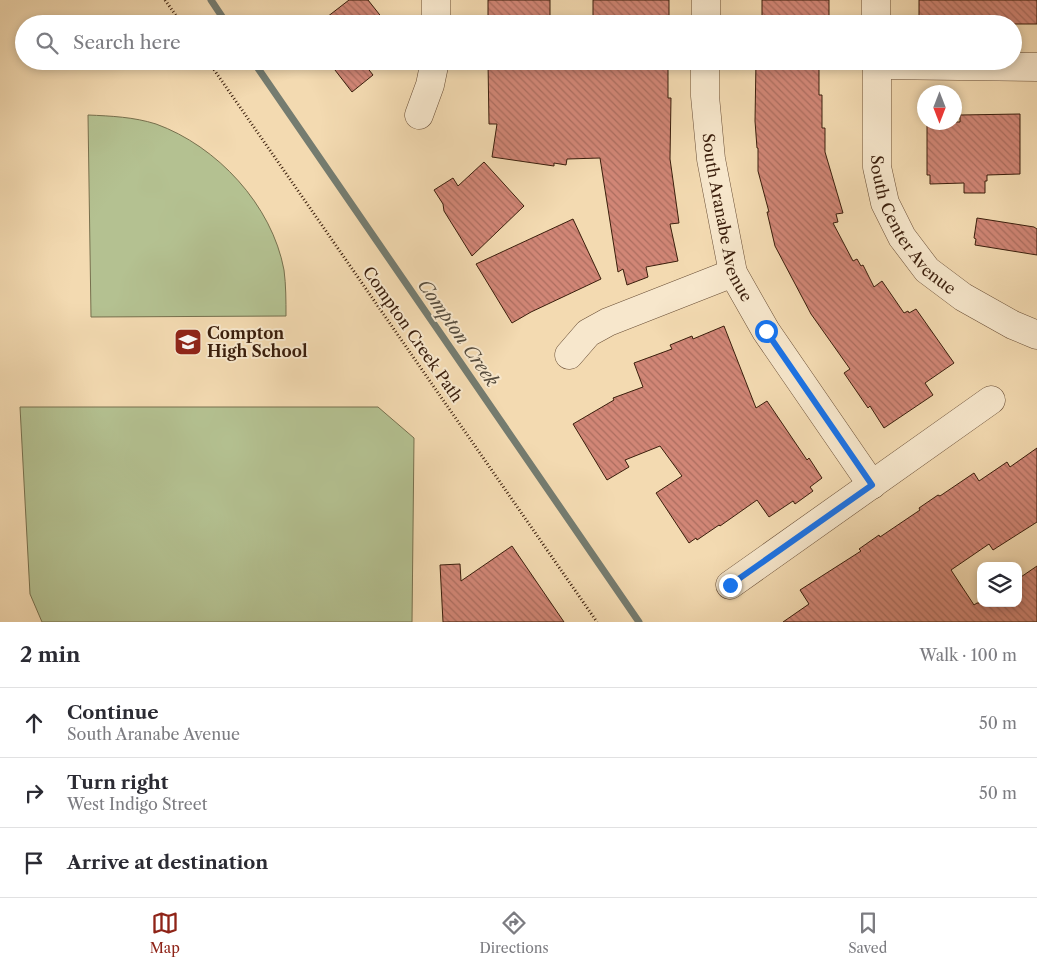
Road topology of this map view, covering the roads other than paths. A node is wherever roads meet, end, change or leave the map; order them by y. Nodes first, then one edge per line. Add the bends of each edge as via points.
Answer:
1 (436, 0) edge
2 (706, 0) edge
3 (876, 0) edge
4 (436, 15) edge
5 (706, 15) edge
6 (876, 15) edge
7 (1022, 67) edge
8 (1037, 67) edge
9 (433, 70) edge
10 (705, 70) edge
11 (877, 70) edge
12 (419, 115) dead end
13 (733, 272) junction
14 (1037, 334) edge
15 (569, 355) dead end
16 (991, 400) dead end
17 (872, 485) junction
18 (730, 585) dead end

1 - 4 street
2 - 5 street
3 - 6 street
7 - 8 street
9 - 12 street
10 - 13 street, South Aranabe Avenue via 710,159
11 - 14 street, South Center Avenue via 877,167 886,204 902,237 927,270 963,297 1013,325
13 - 15 street via 608,322 588,333
13 - 17 street, South Aranabe Avenue via 766,331
16 - 17 street
17 - 18 street

